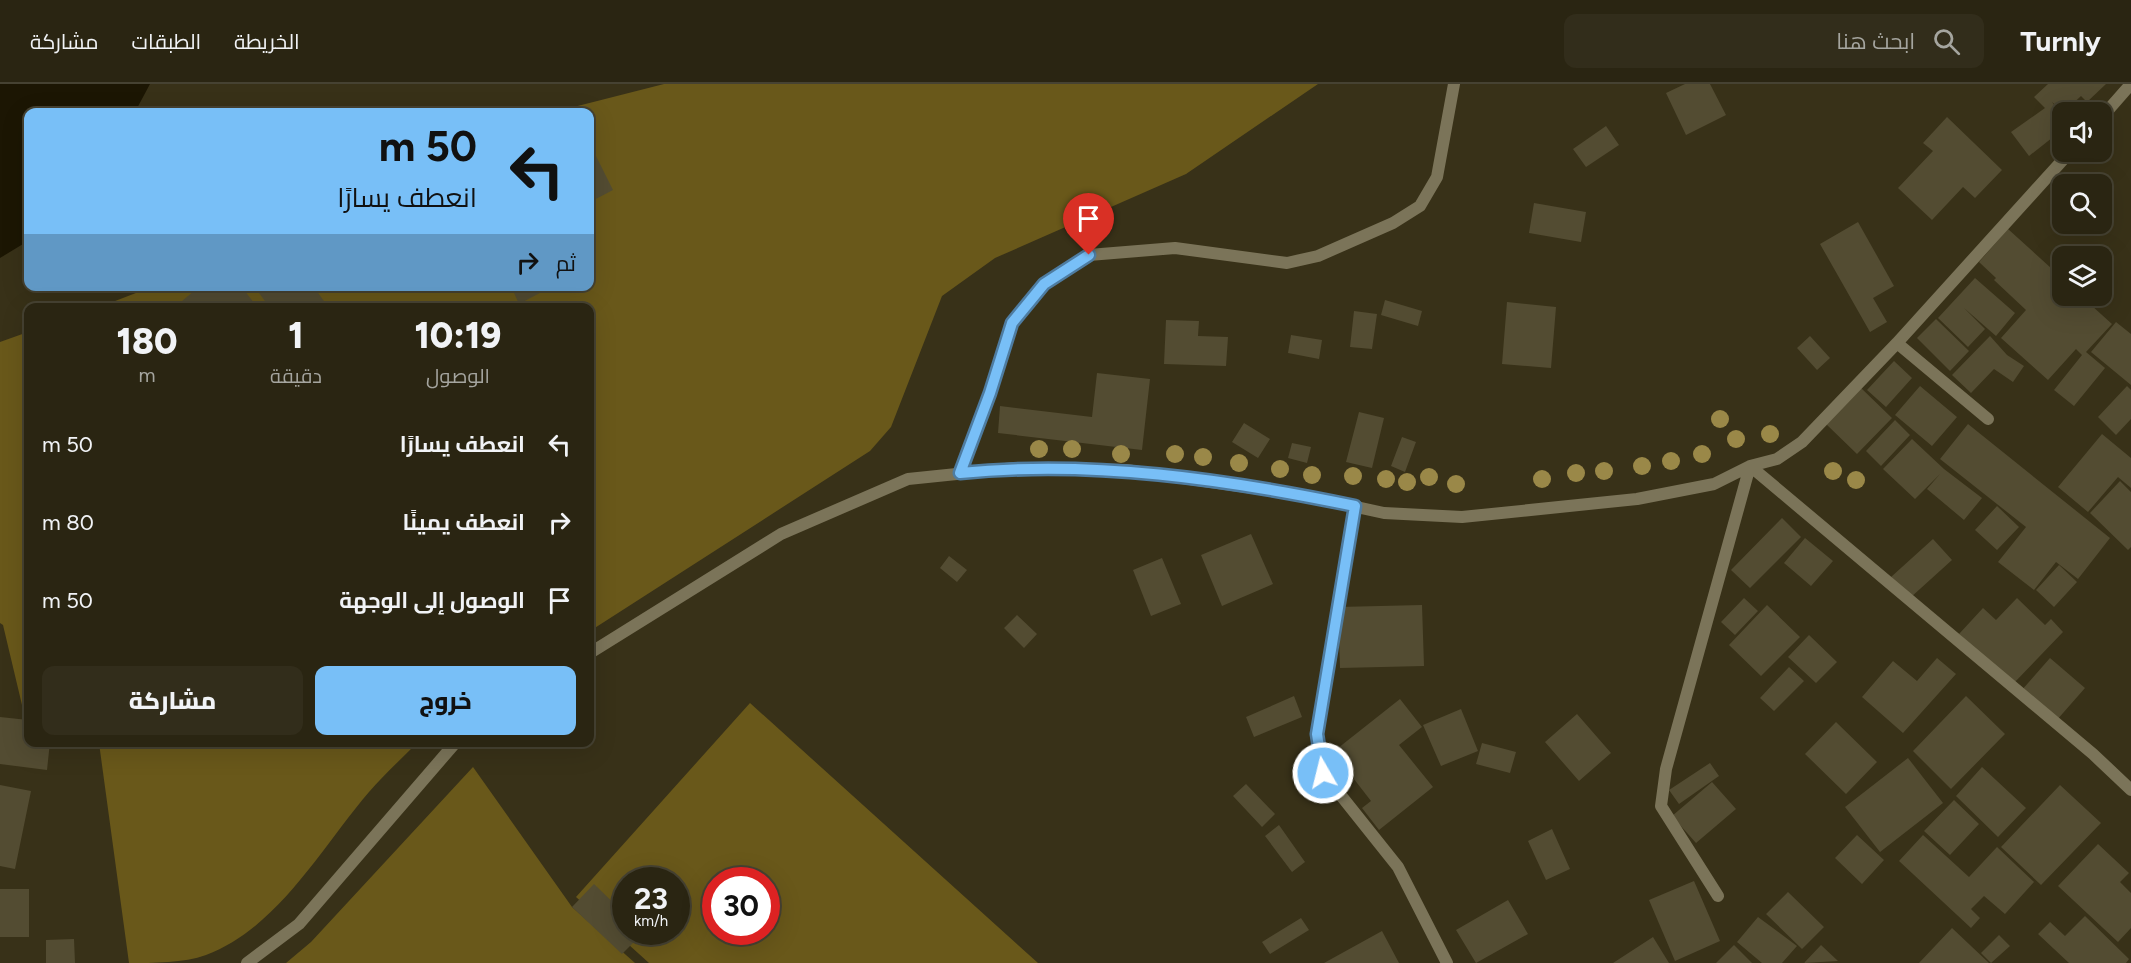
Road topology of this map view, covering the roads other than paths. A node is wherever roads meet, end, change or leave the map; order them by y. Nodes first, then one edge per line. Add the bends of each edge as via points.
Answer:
1 (1454, 84) edge
2 (2131, 84) edge
3 (2112, 106) edge
4 (2061, 162) edge
5 (1897, 343) junction
6 (1988, 419) dead end
7 (1750, 466) junction
8 (960, 473) junction
9 (1355, 506) junction
10 (594, 651) edge
11 (452, 747) edge
12 (2131, 790) edge
13 (1718, 896) dead end
14 (247, 963) edge
15 (1447, 963) edge

1 - 8 street via 1437,177 1420,206 1393,223 1318,256 1287,263 1175,248 1089,255 1044,284 1012,323
2 - 3 street
4 - 5 street
5 - 6 street
5 - 7 street via 1802,442 1778,459
7 - 9 street via 1714,484 1637,499 1551,509 1462,517 1384,513
7 - 12 street
7 - 13 street via 1666,769 1660,806
8 - 9 street via 1015,468 1126,470
8 - 10 street via 908,479 781,534
9 - 15 street via 1317,734 1323,773 1398,867
11 - 14 street via 298,924

